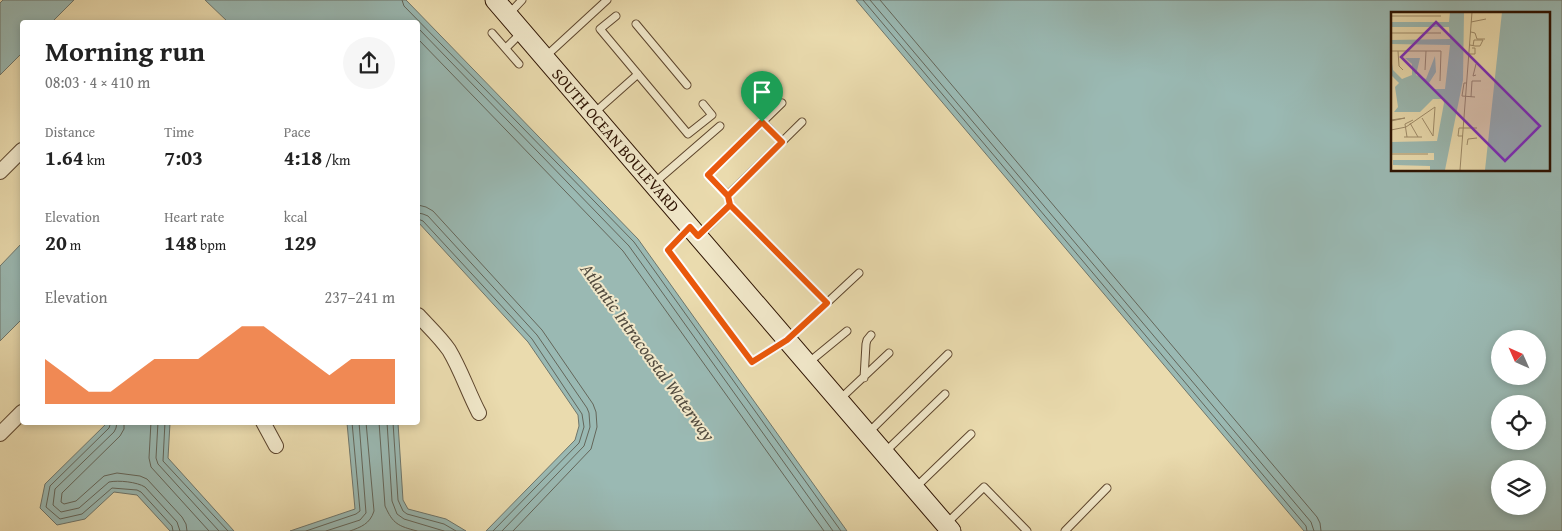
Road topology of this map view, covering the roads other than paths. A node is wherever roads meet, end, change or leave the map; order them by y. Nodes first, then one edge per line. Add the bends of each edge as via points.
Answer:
1 (495, 0) edge
2 (522, 0) edge
3 (606, 0) edge
4 (508, 15) junction
5 (616, 16) dead end
6 (636, 24) dead end
7 (523, 32) junction
8 (492, 33) dead end
9 (506, 48) junction
10 (544, 57) junction
11 (519, 64) dead end
12 (638, 74) junction
13 (687, 85) dead end
14 (782, 103) dead end
15 (703, 104) dead end
16 (593, 114) junction
17 (762, 122) junction
18 (802, 122) dead end
19 (720, 126) dead end
20 (782, 142) junction
21 (20, 152) edge
22 (0, 172) edge
23 (653, 184) junction
24 (728, 196) junction
25 (730, 205) junction
26 (694, 232) junction
27 (859, 273) dead end
28 (827, 303) junction
29 (420, 317) edge
30 (847, 331) dead end
31 (871, 335) dead end
32 (787, 340) junction
33 (889, 353) dead end
34 (948, 354) dead end
35 (808, 364) junction
36 (864, 378) junction
37 (945, 394) dead end
38 (839, 400) junction
39 (479, 412) dead end
40 (20, 414) edge
41 (265, 425) edge
42 (867, 433) junction
43 (0, 434) edge
44 (971, 434) dead end
45 (276, 446) dead end
46 (884, 453) junction
47 (915, 488) junction
48 (1107, 488) dead end
49 (948, 528) edge
50 (1027, 531) edge
51 (1065, 531) edge

1 - 4 main road, SOUTH OCEAN BOULEVARD
2 - 4 lane
3 - 10 lane
4 - 7 main road, SOUTH OCEAN BOULEVARD
5 - 12 lane via 600,29
6 - 13 lane
7 - 9 lane
7 - 10 main road, SOUTH OCEAN BOULEVARD
8 - 9 lane
9 - 11 lane
10 - 16 main road, SOUTH OCEAN BOULEVARD
12 - 15 lane via 688,134 712,115
12 - 16 lane
14 - 17 lane
16 - 23 main road, SOUTH OCEAN BOULEVARD
17 - 20 lane
17 - 24 lane via 708,175
18 - 20 lane
19 - 23 lane
20 - 24 lane
21 - 22 street
23 - 26 main road, SOUTH OCEAN BOULEVARD
24 - 25 lane
25 - 26 lane
25 - 28 lane
26 - 32 main road, SOUTH OCEAN BOULEVARD
26 - 32 lane via 668,250 752,362
27 - 28 lane
28 - 32 lane
29 - 39 street via 447,348
30 - 35 lane
31 - 36 lane via 866,344
32 - 35 main road, SOUTH OCEAN BOULEVARD
33 - 36 lane
34 - 42 lane
35 - 38 main road, SOUTH OCEAN BOULEVARD
36 - 38 lane
37 - 46 lane
38 - 42 main road, SOUTH OCEAN BOULEVARD
40 - 43 street
41 - 45 street
42 - 46 main road, SOUTH OCEAN BOULEVARD
44 - 47 lane
46 - 47 main road, SOUTH OCEAN BOULEVARD
47 - 49 main road, SOUTH OCEAN BOULEVARD
48 - 51 lane
49 - 50 lane via 984,487

